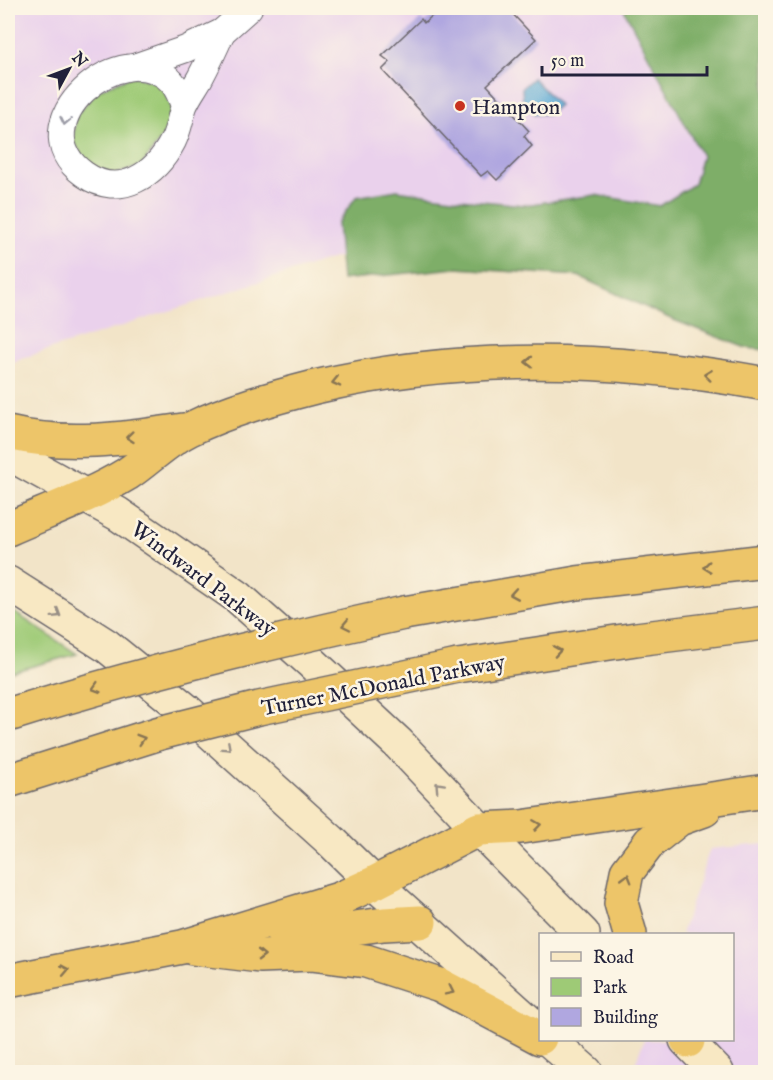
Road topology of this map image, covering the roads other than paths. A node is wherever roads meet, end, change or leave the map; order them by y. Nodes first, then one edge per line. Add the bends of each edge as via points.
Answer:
1 (249, 8) edge
2 (222, 32) junction
3 (137, 66) junction
4 (184, 106) junction
5 (765, 384) edge
6 (188, 430) junction
7 (8, 433) edge
8 (8, 453) edge
9 (85, 495) junction
10 (8, 529) edge
11 (765, 561) edge
12 (8, 583) edge
13 (765, 623) edge
14 (8, 715) edge
15 (8, 781) edge
16 (757, 793) edge
17 (479, 829) junction
18 (374, 883) junction
19 (420, 922) junction
20 (259, 923) junction
21 (582, 933) edge
22 (630, 933) edge
23 (182, 947) junction
24 (8, 981) edge
25 (539, 1033) edge
26 (539, 1036) edge
27 (548, 1041) edge
28 (688, 1041) edge
29 (586, 1072) edge
30 (717, 1072) edge

1 - 2 street
2 - 3 street
2 - 4 street
3 - 4 street via 164,75 179,92
3 -> 4 street via 104,76 74,99 65,115 62,137 71,164 100,182 118,185 136,181 164,156 180,126
5 -> 6 highway via 643,367 529,361 470,364 338,382 249,406
6 -> 7 highway via 84,442
6 - 9 highway via 126,474
8 - 9 main road, Windward Parkway
9 - 10 highway
17 -> 9 main road, Windward Parkway via 399,744 238,597
11 -> 14 highway, bridge via 577,583 404,613 200,659
12 -> 18 main road via 107,646 186,710
15 -> 13 highway, Turner McDonald Parkway, bridge via 160,733 458,666
17 -> 16 highway via 521,827
22 -> 16 highway via 621,903 627,872 650,842 679,819
17 - 18 highway
17 - 21 main road, Windward Parkway
18 - 19 main road
18 - 20 highway via 339,899
19 - 20 highway via 317,933
19 - 25 main road
20 - 23 highway
24 -> 23 highway
23 -> 26 highway via 260,956 311,954 366,961 440,986
27 - 29 main road
28 - 30 main road

